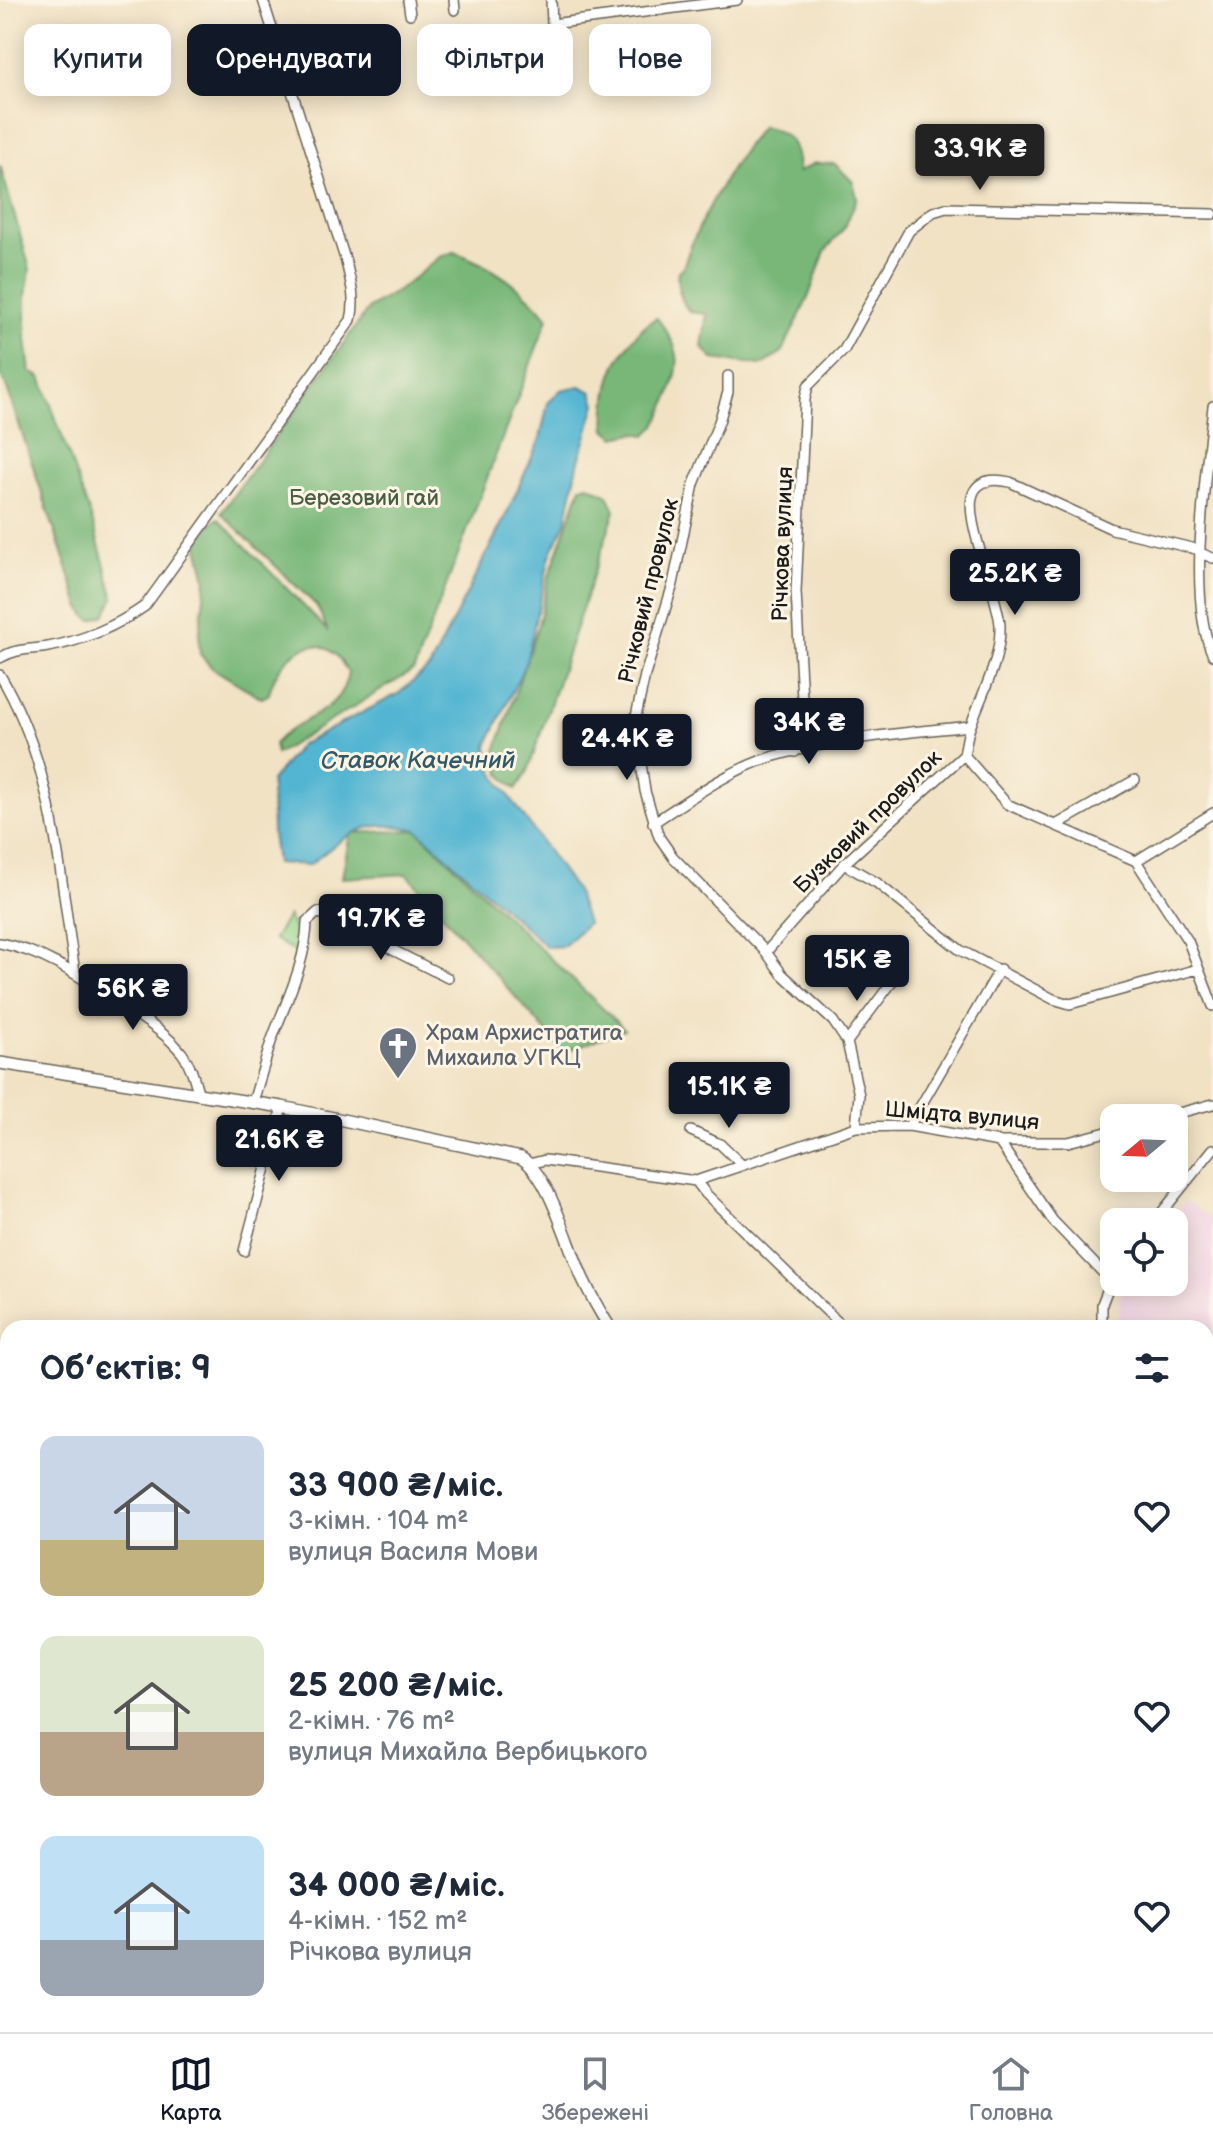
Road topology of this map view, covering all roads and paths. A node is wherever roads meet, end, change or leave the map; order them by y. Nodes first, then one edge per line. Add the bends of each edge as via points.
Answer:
1 (263, 0) edge
2 (408, 0) edge
3 (551, 0) edge
4 (653, 0) edge
5 (737, 0) edge
6 (654, 11) junction
7 (410, 14) dead end
8 (1213, 214) edge
9 (728, 376) dead end
10 (1213, 406) edge
11 (1211, 445) edge
12 (1200, 552) junction
13 (1213, 558) edge
14 (1213, 655) edge
15 (0, 658) edge
16 (0, 675) edge
17 (970, 726) junction
18 (795, 752) junction
19 (964, 755) junction
20 (1135, 780) dead end
21 (1213, 813) edge
22 (653, 823) junction
23 (1056, 825) junction
24 (1136, 861) junction
25 (844, 864) junction
26 (0, 943) edge
27 (766, 952) junction
28 (1000, 969) junction
29 (1198, 969) junction
30 (75, 972) junction
31 (448, 978) dead end
32 (892, 982) dead end
33 (1210, 990) edge
34 (1213, 1006) edge
35 (847, 1042) junction
36 (0, 1063) edge
37 (198, 1092) junction
38 (253, 1102) junction
39 (1213, 1104) edge
40 (282, 1107) junction
41 (1188, 1111) edge
42 (909, 1126) junction
43 (856, 1127) junction
44 (691, 1131) dead end
45 (1100, 1134) edge
46 (999, 1142) junction
47 (1213, 1149) edge
48 (529, 1164) junction
49 (742, 1165) junction
50 (696, 1181) junction
51 (1165, 1208) edge
52 (244, 1251) dead end
53 (1100, 1266) edge
54 (1105, 1296) edge
55 (606, 1320) edge
56 (836, 1320) edge
57 (1102, 1320) edge

1 - 15 street via 350,277 355,307 351,320 145,606 98,632
2 - 7 street
3 - 6 street via 552,24
4 - 6 street
5 - 6 street
8 - 18 street, Річкова вулиця via 946,208 909,231 844,350 808,386 805,399 796,592 803,717
9 - 22 street, Річковий провулок via 719,422 694,484 635,721
10 - 11 street
11 - 12 street
12 - 13 street
12 - 14 street via 1201,612
12 - 17 street via 1112,529 999,480 981,483 970,504 1000,629 988,684
16 - 30 street via 32,740 51,810
17 - 18 street
17 - 19 street
18 - 22 street via 756,763
19 - 23 street via 1007,804
19 - 25 street, Бузковий провулок
20 - 23 street
21 - 24 street
22 - 27 street, Річковий провулок via 688,874
23 - 24 street
24 - 29 street via 1188,941
25 - 27 street, Бузковий провулок
25 - 28 street via 877,883 960,950
26 - 30 street
27 - 35 street, Річковий провулок
28 - 29 street via 1070,1004
28 - 42 street
29 - 33 street
30 - 37 street via 154,1026 182,1054
31 - 38 street via 318,912 307,922 302,960
32 - 35 street
33 - 34 street
35 - 43 street, Річковий провулок via 859,1095
36 - 37 street
37 - 38 street
38 - 40 street
39 - 41 street
40 - 48 street via 512,1155
40 - 52 street
42 - 43 street, Шмідта вулиця
42 - 46 street, Шмідта вулиця
43 - 49 street, Шмідта вулиця
44 - 49 street via 720,1144
45 - 46 street, Шмідта вулиця via 1068,1142
46 - 53 street via 1053,1221
47 - 51 street
48 - 50 street, Шмідта вулиця via 545,1160
48 - 55 street via 545,1186
49 - 50 street, Шмідта вулиця
50 - 56 street
54 - 57 street

